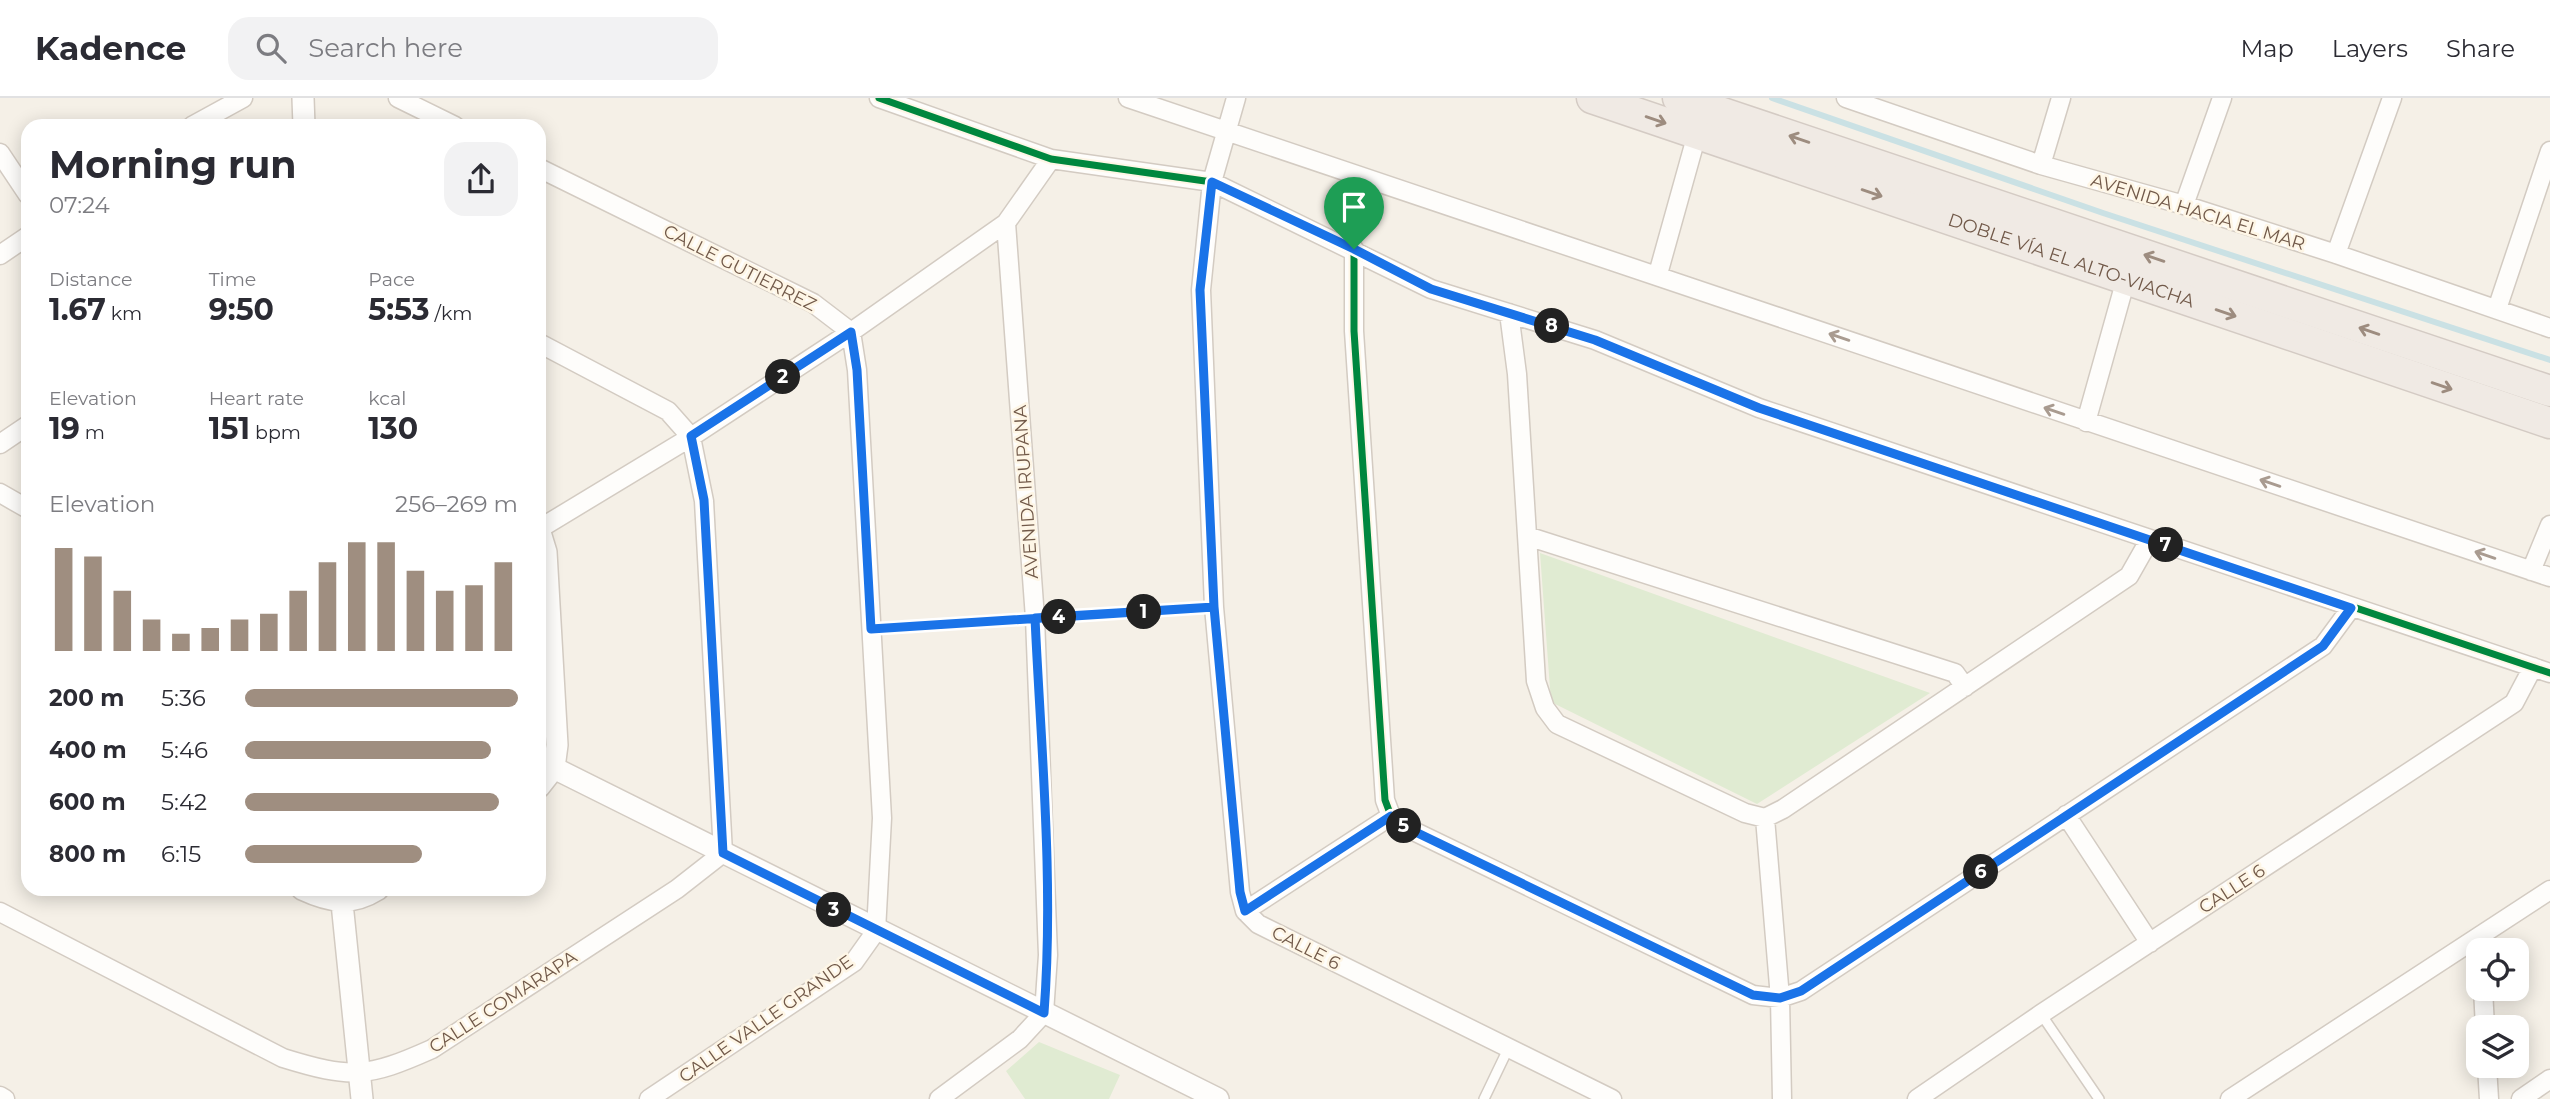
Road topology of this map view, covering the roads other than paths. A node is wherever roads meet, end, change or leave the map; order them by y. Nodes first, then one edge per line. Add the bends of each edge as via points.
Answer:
1 (243, 98) edge
2 (303, 98) edge
3 (398, 98) edge
4 (879, 98) edge
5 (1128, 98) edge
6 (1236, 98) edge
7 (1592, 98) edge
8 (1678, 98) edge
9 (1846, 98) edge
10 (2061, 98) edge
11 (2222, 98) edge
12 (2392, 98) edge
13 (1891, 105) edge
14 (205, 119) edge
15 (304, 119) edge
16 (441, 119) edge
17 (1228, 132) junction
18 (1698, 134) junction
19 (2550, 151) edge
20 (0, 153) edge
21 (1051, 159) junction
22 (2041, 165) junction
23 (546, 170) edge
24 (1212, 182) junction
25 (21, 184) edge
26 (2184, 205) junction
27 (1006, 223) junction
28 (21, 241) edge
29 (1354, 249) junction
30 (2336, 254) junction
31 (0, 255) edge
32 (1658, 274) junction
33 (2126, 279) junction
34 (2497, 309) junction
35 (1509, 313) junction
36 (2550, 328) edge
37 (851, 332) junction
38 (546, 347) edge
39 (2550, 391) edge
40 (2086, 422) junction
41 (2550, 423) edge
42 (21, 430) edge
43 (691, 436) junction
44 (0, 444) edge
45 (0, 493) edge
46 (21, 505) edge
47 (546, 525) edge
48 (2550, 525) edge
49 (1527, 536) junction
50 (2150, 539) junction
51 (546, 560) edge
52 (2530, 571) junction
53 (2550, 577) edge
54 (1214, 607) junction
55 (2351, 608) junction
56 (1035, 618) junction
57 (871, 629) junction
58 (2542, 670) edge
59 (1965, 687) junction
60 (554, 768) junction
61 (546, 778) edge
62 (2066, 815) junction
63 (1391, 816) junction
64 (1765, 818) junction
65 (723, 853) junction
66 (2550, 890) edge
67 (322, 896) edge
68 (367, 896) edge
69 (342, 903) junction
70 (1245, 911) junction
71 (0, 912) edge
72 (876, 931) junction
73 (2488, 938) edge
74 (2150, 943) junction
75 (2466, 952) edge
76 (1780, 998) junction
77 (1044, 1013) junction
78 (2041, 1014) junction
79 (1508, 1049) junction
80 (360, 1075) junction
81 (2488, 1078) edge
82 (2550, 1079) edge
83 (0, 1097) edge
84 (5, 1099) edge
85 (362, 1099) edge
86 (649, 1099) edge
87 (939, 1099) edge
88 (1218, 1099) edge
89 (1484, 1099) edge
90 (1612, 1099) edge
91 (1782, 1099) edge
92 (1917, 1099) edge
93 (2099, 1099) edge
94 (2230, 1099) edge
95 (2489, 1099) edge
96 (2521, 1099) edge

1 - 14 street
2 - 15 street
3 - 16 street
4 - 21 street
5 - 17 street
6 - 17 street
7 -> 18 highway, DOBLE VÍA EL ALTO-VIACHA
39 -> 8 highway, DOBLE VÍA EL ALTO-VIACHA
9 - 13 street, AVENIDA HACIA EL MAR
10 - 22 street
11 - 26 street
12 - 30 street
13 - 22 street, AVENIDA HACIA EL MAR
17 - 24 street
17 - 32 street
18 - 32 street
18 -> 33 highway, DOBLE VÍA EL ALTO-VIACHA
19 - 34 street
20 - 25 street
21 - 24 street
21 - 27 street
22 - 26 street, AVENIDA HACIA EL MAR
23 - 37 street, CALLE GUTIERREZ via 813,303
24 - 29 street
24 - 54 street via 1200,290
26 - 30 street, AVENIDA HACIA EL MAR
27 - 37 street
27 - 56 street, AVENIDA IRUPANA
28 - 31 street
29 - 35 street via 1431,289
29 - 63 street via 1358,387 1385,800
30 - 34 street, AVENIDA HACIA EL MAR
40 -> 32 street
33 - 40 street
33 -> 41 highway, DOBLE VÍA EL ALTO-VIACHA
34 - 36 street, AVENIDA HACIA EL MAR
35 - 49 street
35 - 50 street via 1607,344 1759,408
37 - 43 street
37 - 57 street
38 - 43 street via 668,411
52 -> 40 street
42 - 44 street
43 - 47 street
43 - 65 street via 704,500
45 - 46 street
48 - 52 street
49 - 59 street via 1955,673
49 - 64 street via 1536,681 1545,708 1557,724 1745,813
50 - 55 street
50 - 59 street via 2129,576
51 - 60 street via 557,745
52 - 53 street
54 - 56 lane
54 - 70 street
55 - 58 street
55 - 62 street via 2323,646
56 - 57 lane
56 - 77 street, AVENIDA IRUPANA via 1047,859
57 - 72 street via 882,818
58 - 74 street, CALLE 6 via 2514,704
59 - 64 street
60 - 61 street
60 - 65 street
62 - 74 street
62 - 76 street via 1801,991
63 - 70 street
63 - 76 street via 1401,825 1753,995
64 - 76 street
65 - 72 street
65 - 80 street, CALLE COMARAPA via 432,1049 398,1065
66 - 73 street
67 - 69 street
68 - 69 street
69 - 80 street
70 - 79 street, CALLE 6 via 1258,924
71 - 80 street, CALLE COMARAPA via 283,1058
72 - 77 street
72 - 86 street, CALLE VALLE GRANDE via 854,961
74 - 78 street, CALLE 6
75 - 94 street
76 - 91 street
77 - 87 street via 1020,1039
77 - 88 street
78 - 92 street, CALLE 6
78 - 93 lane
79 - 89 lane
79 - 90 street, CALLE 6
80 - 85 street
81 - 95 street
82 - 96 street
83 - 84 street

